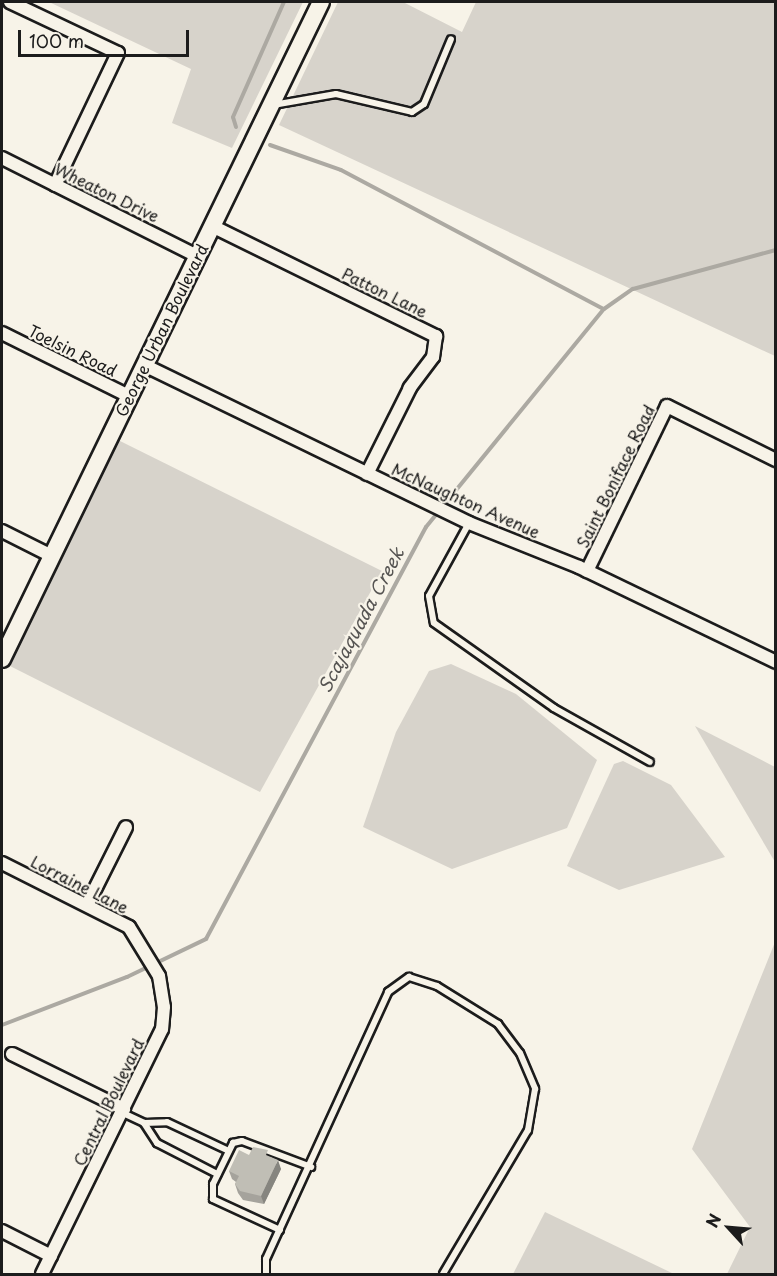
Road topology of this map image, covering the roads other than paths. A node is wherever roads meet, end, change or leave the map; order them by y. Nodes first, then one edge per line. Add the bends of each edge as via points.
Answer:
1 (14, 2) edge
2 (321, 2) edge
3 (451, 39) dead end
4 (270, 106) junction
5 (2, 158) edge
6 (55, 185) junction
7 (212, 226) junction
8 (197, 255) junction
9 (2, 333) edge
10 (144, 365) junction
11 (129, 396) junction
12 (776, 460) edge
13 (367, 474) junction
14 (469, 523) junction
15 (2, 531) edge
16 (52, 556) junction
17 (587, 570) junction
18 (2, 659) edge
19 (776, 662) edge
20 (650, 762) dead end
21 (126, 827) dead end
22 (2, 863) edge
23 (87, 905) junction
24 (143, 943) joint
25 (12, 1054) dead end
26 (123, 1111) junction
27 (144, 1123) junction
28 (229, 1151) junction
29 (311, 1167) junction
30 (218, 1174) junction
31 (280, 1230) junction
32 (2, 1231) edge
33 (51, 1256) junction
34 (42, 1275) edge
35 (266, 1275) edge
36 (443, 1275) edge

1 - 6 street via 118,53
2 - 4 street, George Urban Boulevard
3 - 4 lane via 424,104 412,112 336,94
4 - 7 street, George Urban Boulevard
5 - 6 street, Wheaton Drive
6 - 8 street, Wheaton Drive
7 - 8 street, George Urban Boulevard
7 - 13 street, Patton Lane via 436,336 433,357 410,388
8 - 10 street, George Urban Boulevard
9 - 11 street, Toelsin Road
10 - 11 street, George Urban Boulevard
10 - 13 street, McNaughton Avenue
11 - 16 street, George Urban Boulevard
12 - 17 street, Saint Boniface Road via 667,406
13 - 14 street, McNaughton Avenue
14 - 17 street, McNaughton Avenue
14 - 20 lane via 429,596 434,623 554,708
15 - 16 street
16 - 18 street, George Urban Boulevard
17 - 19 street, McNaughton Avenue
21 - 23 street
22 - 23 street, Lorraine Lane
23 - 24 street, Lorraine Lane
24 - 26 street, Central Boulevard via 164,1007 162,1029
25 - 26 street
26 - 27 lane
26 - 33 street, Central Boulevard
27 - 28 lane via 167,1122
27 - 30 lane via 157,1143
28 - 29 lane via 233,1143 251,1140
28 - 30 lane
29 - 31 lane
29 - 36 lane via 388,992 398,981 408,977 437,986 498,1024 531,1074 535,1110
30 - 31 lane via 213,1199
31 - 35 lane via 266,1258
32 - 33 street
33 - 34 street, Central Boulevard

